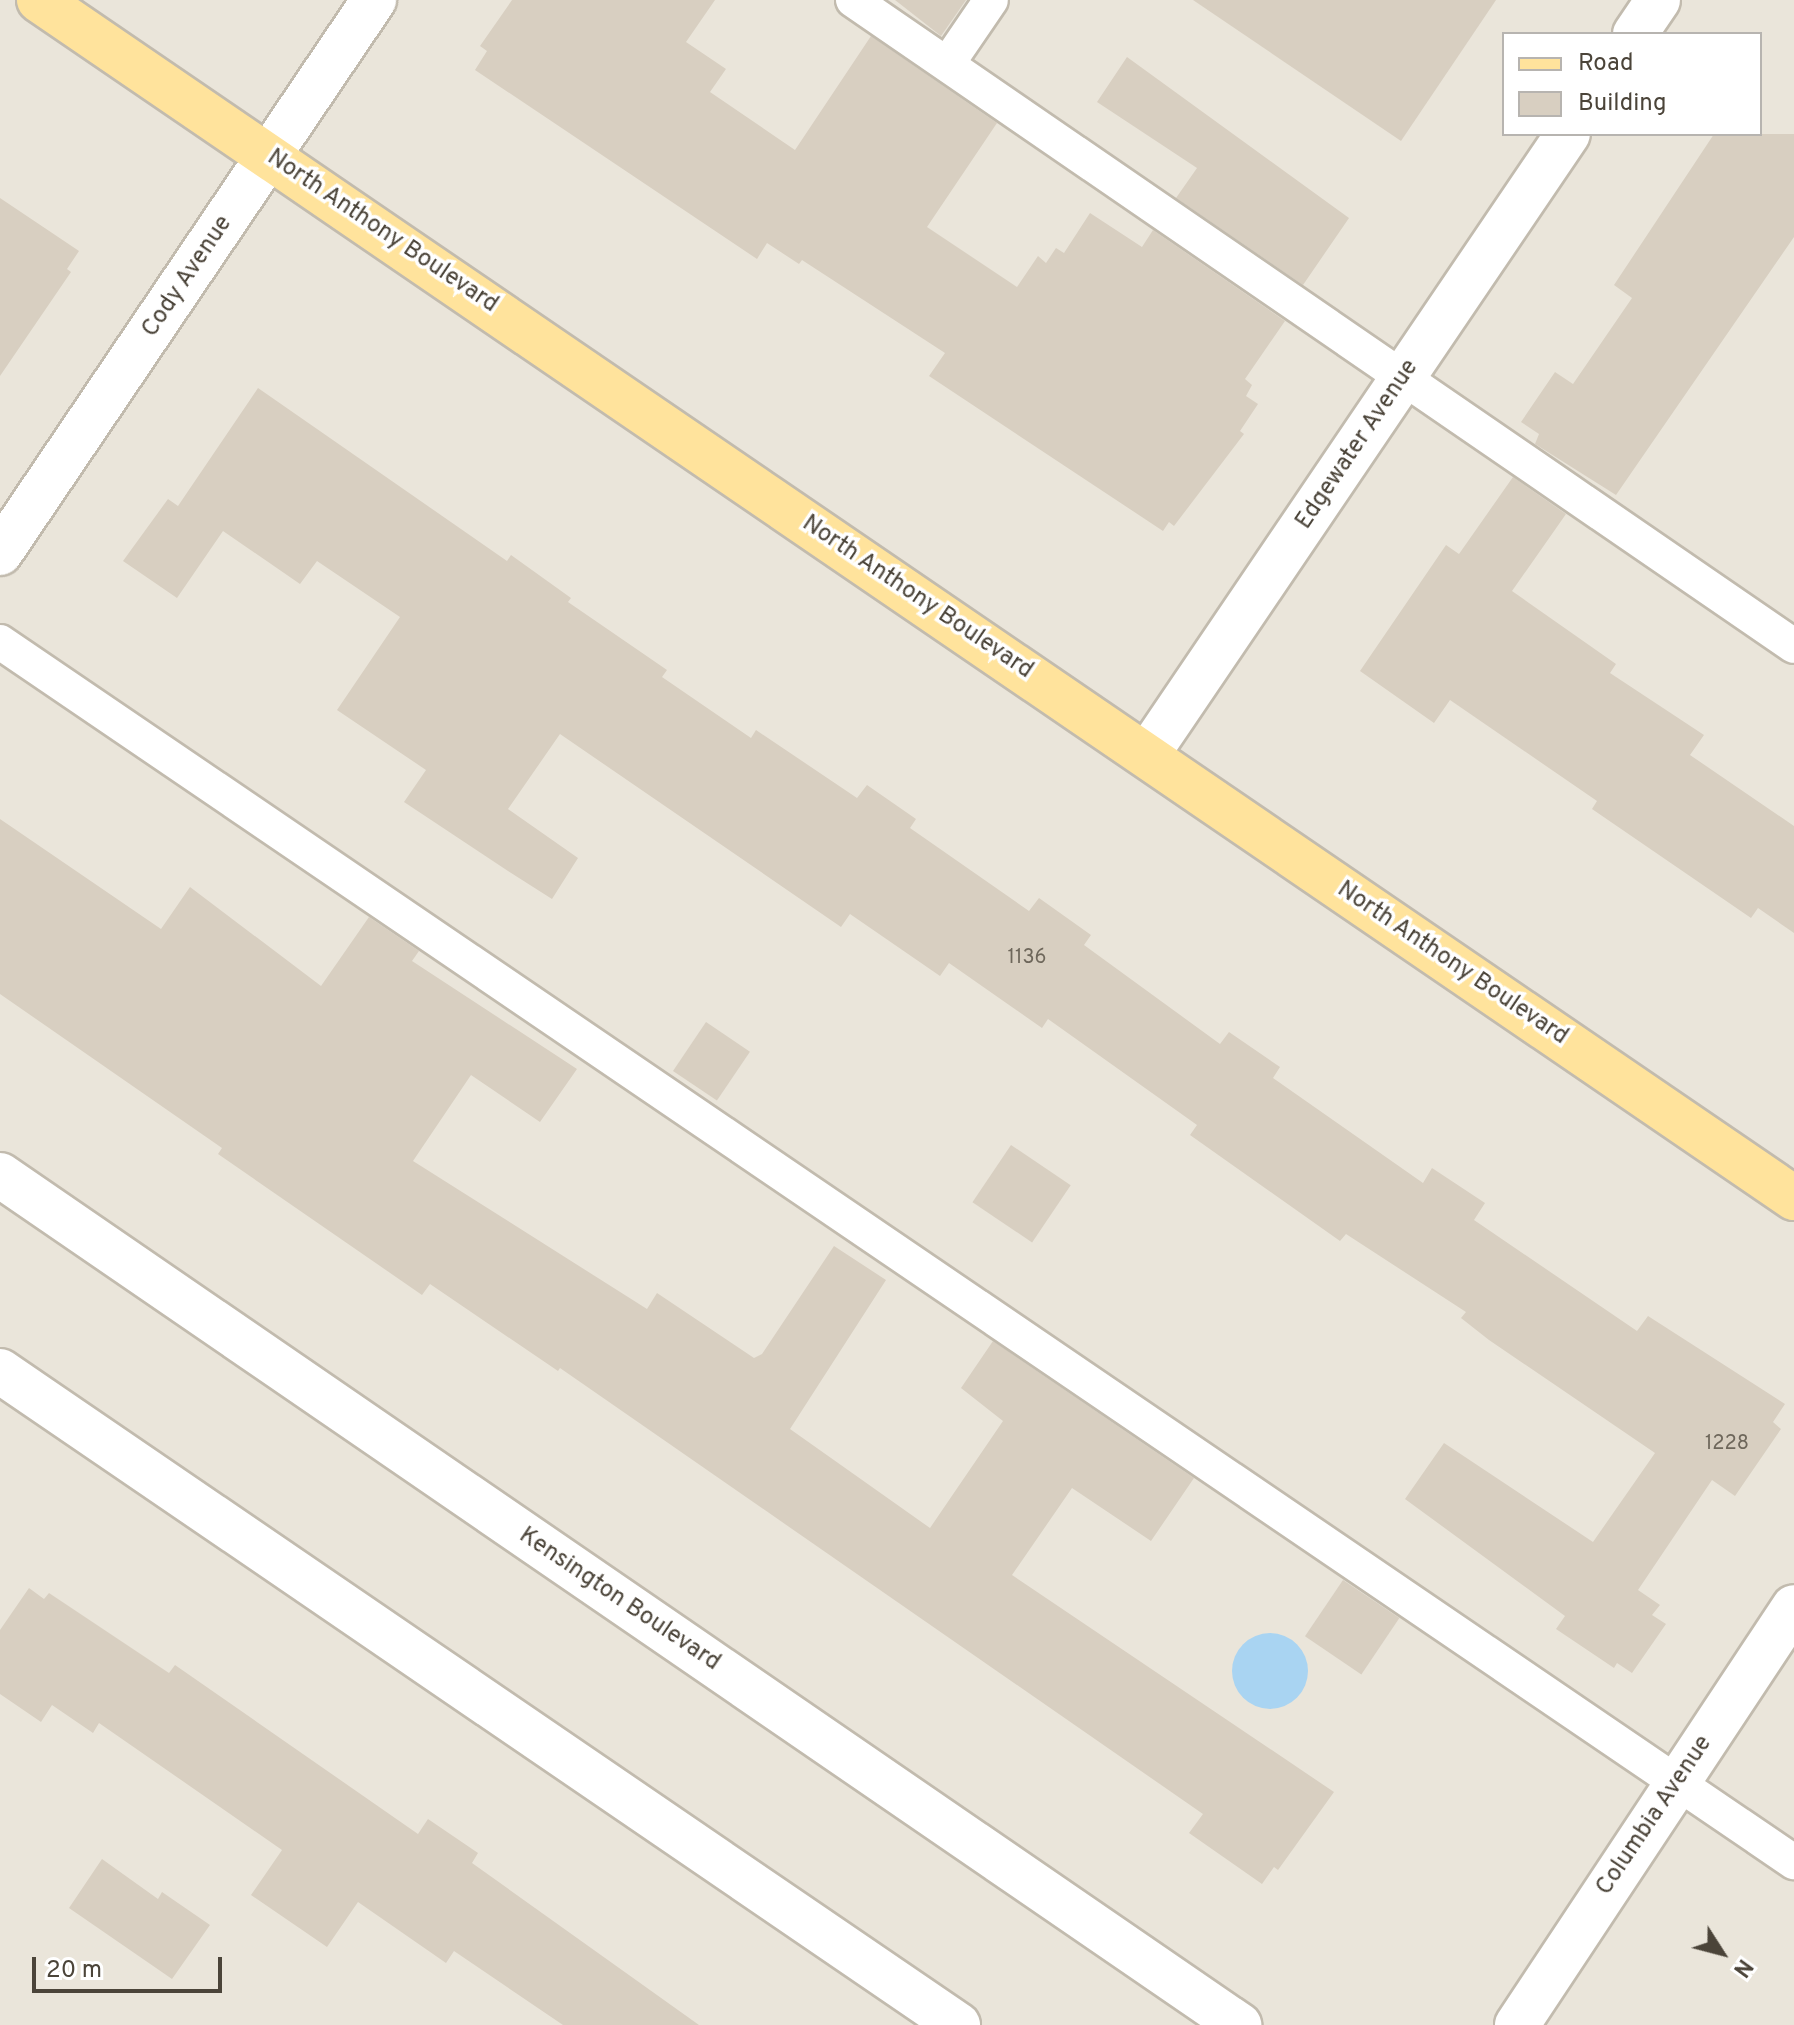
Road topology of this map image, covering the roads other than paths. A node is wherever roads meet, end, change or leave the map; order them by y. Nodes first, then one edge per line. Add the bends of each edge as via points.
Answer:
1 (39, 0) edge
2 (374, 0) edge
3 (853, 0) edge
4 (991, 0) edge
5 (1658, 0) edge
6 (1636, 32) edge
7 (948, 63) junction
8 (1567, 136) edge
9 (269, 156) junction
10 (1401, 381) junction
11 (0, 553) edge
12 (0, 642) edge
13 (1794, 646) edge
14 (1147, 755) junction
15 (0, 1175) edge
16 (1794, 1198) edge
17 (0, 1371) edge
18 (1794, 1607) edge
19 (1677, 1782) junction
20 (1794, 1862) edge
21 (958, 2025) edge
22 (1239, 2025) edge
23 (1517, 2025) edge

1 - 9 main road, North Anthony Boulevard
2 - 9 street, Cody Avenue
3 - 7 lane
4 - 7 lane
5 - 6 street
7 - 10 lane
8 - 10 street, Edgewater Avenue
9 - 11 street, Cody Avenue
9 - 14 main road, North Anthony Boulevard
10 - 13 lane
10 - 14 street, Edgewater Avenue
12 - 19 lane
14 - 16 main road, North Anthony Boulevard
15 - 22 street, Kensington Boulevard
17 - 21 street
18 - 19 street, Columbia Avenue
19 - 20 lane
19 - 23 street, Columbia Avenue

